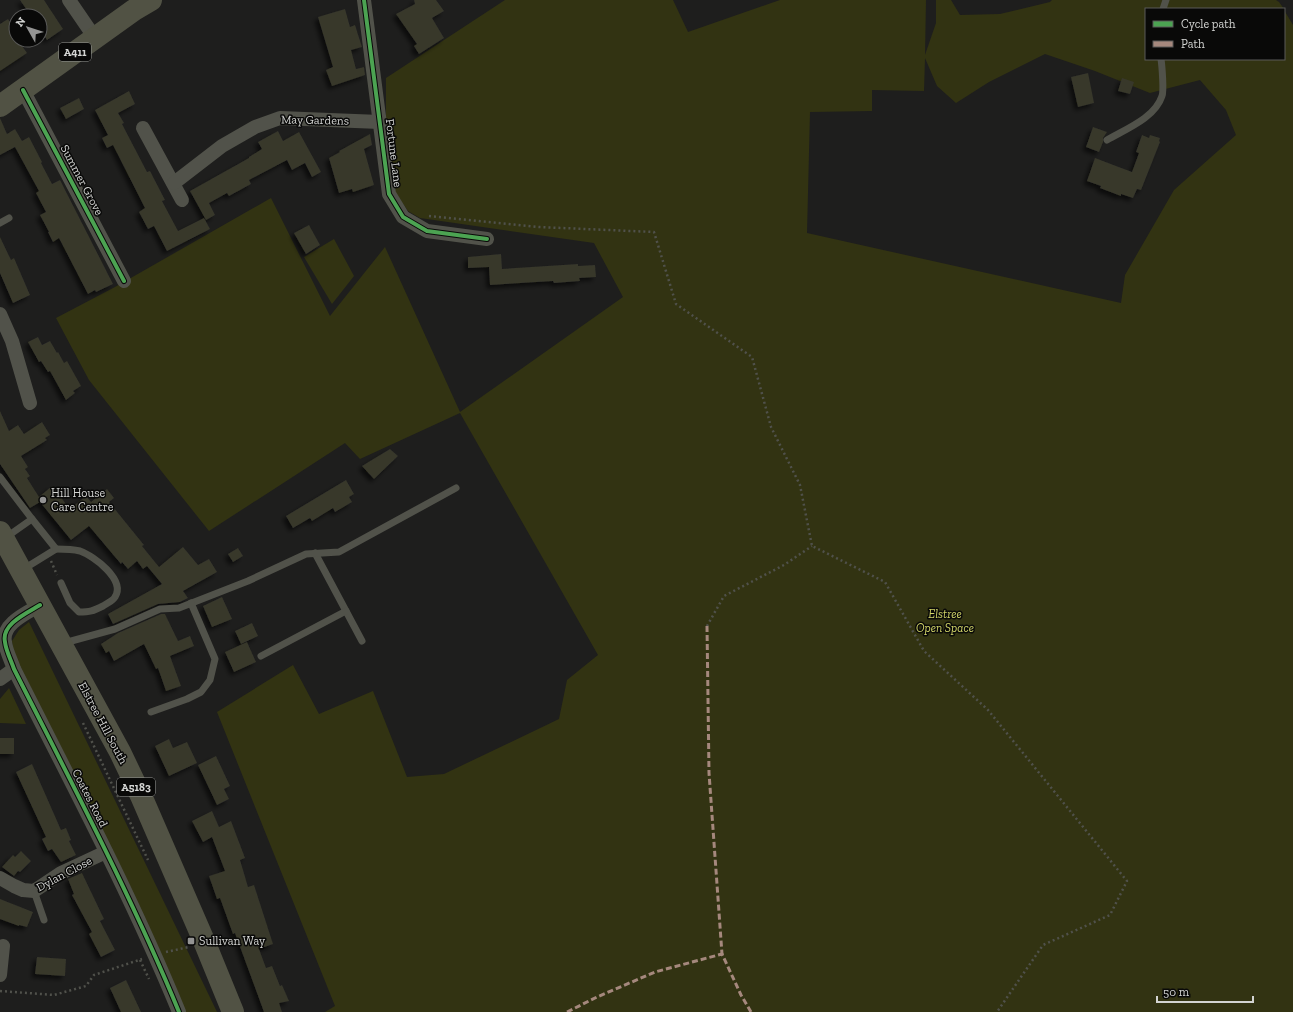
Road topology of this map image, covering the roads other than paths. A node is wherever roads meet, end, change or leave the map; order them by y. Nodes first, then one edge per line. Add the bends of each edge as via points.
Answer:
1 (69, 0) edge
2 (151, 0) edge
3 (364, 0) edge
4 (95, 38) junction
5 (1161, 60) edge
6 (23, 90) junction
7 (0, 106) edge
8 (380, 122) junction
9 (143, 128) dead end
10 (1108, 140) dead end
11 (174, 183) junction
12 (182, 200) dead end
13 (9, 218) dead end
14 (0, 223) edge
15 (487, 239) dead end
16 (124, 281) dead end
17 (0, 314) edge
18 (30, 404) dead end
19 (0, 477) edge
20 (456, 488) dead end
21 (32, 519) junction
22 (2, 535) edge
23 (56, 549) junction
24 (315, 553) junction
25 (20, 571) junction
26 (61, 583) road end
27 (191, 603) junction
28 (40, 605) junction
29 (346, 611) junction
30 (362, 641) dead end
31 (61, 644) junction
32 (262, 656) dead end
33 (14, 669) junction
34 (0, 679) edge
35 (150, 712) dead end
36 (106, 852) junction
37 (0, 878) edge
38 (34, 891) junction
39 (44, 920) dead end
40 (3, 946) dead end
41 (0, 975) edge
42 (179, 1012) edge
43 (233, 1012) edge

1 - 4 street
2 - 4 main road, A411
3 - 8 street, Fortune Lane
4 - 6 main road, A411
5 - 10 lane via 1163,96 1154,110 1144,119
6 - 7 main road, A411
6 - 16 street, Summer Grove
8 - 11 street, May Gardens via 280,118 256,127 222,146
8 - 15 street, Fortune Lane via 389,194 403,217 427,231
9 - 11 street
11 - 12 street
13 - 14 lane
17 - 18 street via 12,341
19 - 21 lane
20 - 24 lane via 338,552
21 - 22 lane
21 - 23 lane
22 - 25 main road, A5183
23 - 25 lane
23 - 26 lane via 68,548 93,558 111,574 117,589 115,597 109,602 91,612 79,612 70,603
24 - 27 lane via 306,554 248,581
24 - 29 lane
25 - 28 main road, Elstree Hill South / A5183
27 - 31 lane via 180,608 160,609 115,629
27 - 35 lane via 215,659 210,680 201,692
28 - 31 main road, Elstree Hill South / A5183
28 - 33 street, Coates Road via 10,625 6,632 4,641
29 - 30 lane
29 - 32 lane
31 - 43 main road, Elstree Hill South / A5183 via 142,798
33 - 34 street
33 - 36 street, Coates Road
36 - 38 street, Dylan Close via 61,873
36 - 42 street, Coates Road via 156,955
37 - 38 street, Dylan Close via 23,890
38 - 39 lane
40 - 41 street

